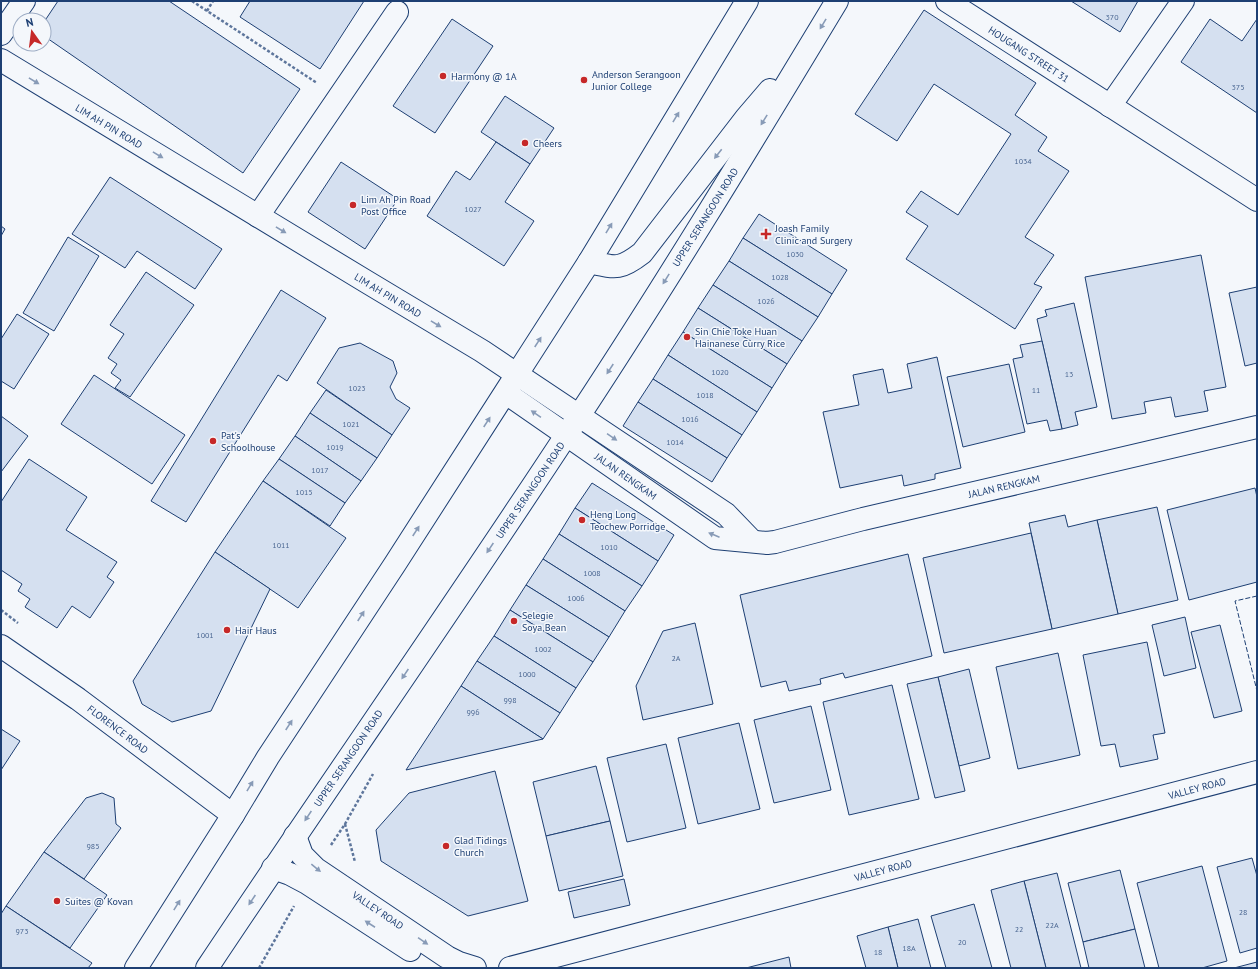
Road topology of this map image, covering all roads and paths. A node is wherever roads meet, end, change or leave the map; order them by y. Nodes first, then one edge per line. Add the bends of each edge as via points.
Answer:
1 (24, 1) edge
2 (192, 1) edge
3 (213, 1) edge
4 (746, 1) edge
5 (837, 1) edge
6 (948, 1) edge
7 (1183, 1) edge
8 (207, 11) junction
9 (397, 12) dead end
10 (1, 34) edge
11 (1, 60) edge
12 (792, 75) junction
13 (339, 98) junction
14 (1110, 106) junction
15 (1257, 200) edge
16 (258, 216) junction
17 (589, 262) junction
18 (517, 374) junction
19 (506, 393) junction
20 (580, 415) junction
21 (1257, 427) edge
22 (567, 435) junction
23 (752, 541) junction
24 (1, 646) edge
25 (376, 768) dead end
26 (1257, 772) edge
27 (233, 815) junction
28 (295, 836) junction
29 (274, 868) junction
30 (312, 876) junction
31 (136, 968) edge
32 (207, 968) edge
33 (259, 968) edge
34 (438, 968) edge
35 (475, 968) edge
36 (510, 968) edge

1 - 10 street
2 - 8 path
3 - 8 path
17 -> 4 street
5 -> 12 street, UPPER SERANGOON ROAD
6 - 14 street, HOUGANG STREET 31
7 - 14 street
8 - 13 path
9 - 13 street
11 -> 16 street, LIM AH PIN ROAD
12 -> 17 street via 777,84 761,101 642,252 629,263 613,267
12 -> 20 street, UPPER SERANGOON ROAD via 632,336
13 - 16 street
14 - 15 street, HOUGANG STREET 31
16 -> 18 street, LIM AH PIN ROAD
18 -> 17 street
18 - 19 street
18 - 20 street
22 -> 19 street, JALAN RENGKAM
27 -> 19 street via 268,757
20 - 22 street, UPPER SERANGOON ROAD
20 -> 23 street via 726,514
21 - 23 street, JALAN RENGKAM via 870,517 772,543
23 -> 22 street, JALAN RENGKAM via 715,538
22 -> 28 street, UPPER SERANGOON ROAD
24 - 27 street, FLORENCE ROAD
25 - 30 path
26 - 36 street, VALLEY ROAD
31 -> 27 street
28 - 29 street, UPPER SERANGOON ROAD
28 -> 30 street, VALLEY ROAD
29 - 30 street, VALLEY ROAD via 290,874
29 -> 32 street, UPPER SERANGOON ROAD
30 - 33 path
34 -> 30 street, VALLEY ROAD
30 -> 35 street, VALLEY ROAD via 447,957

